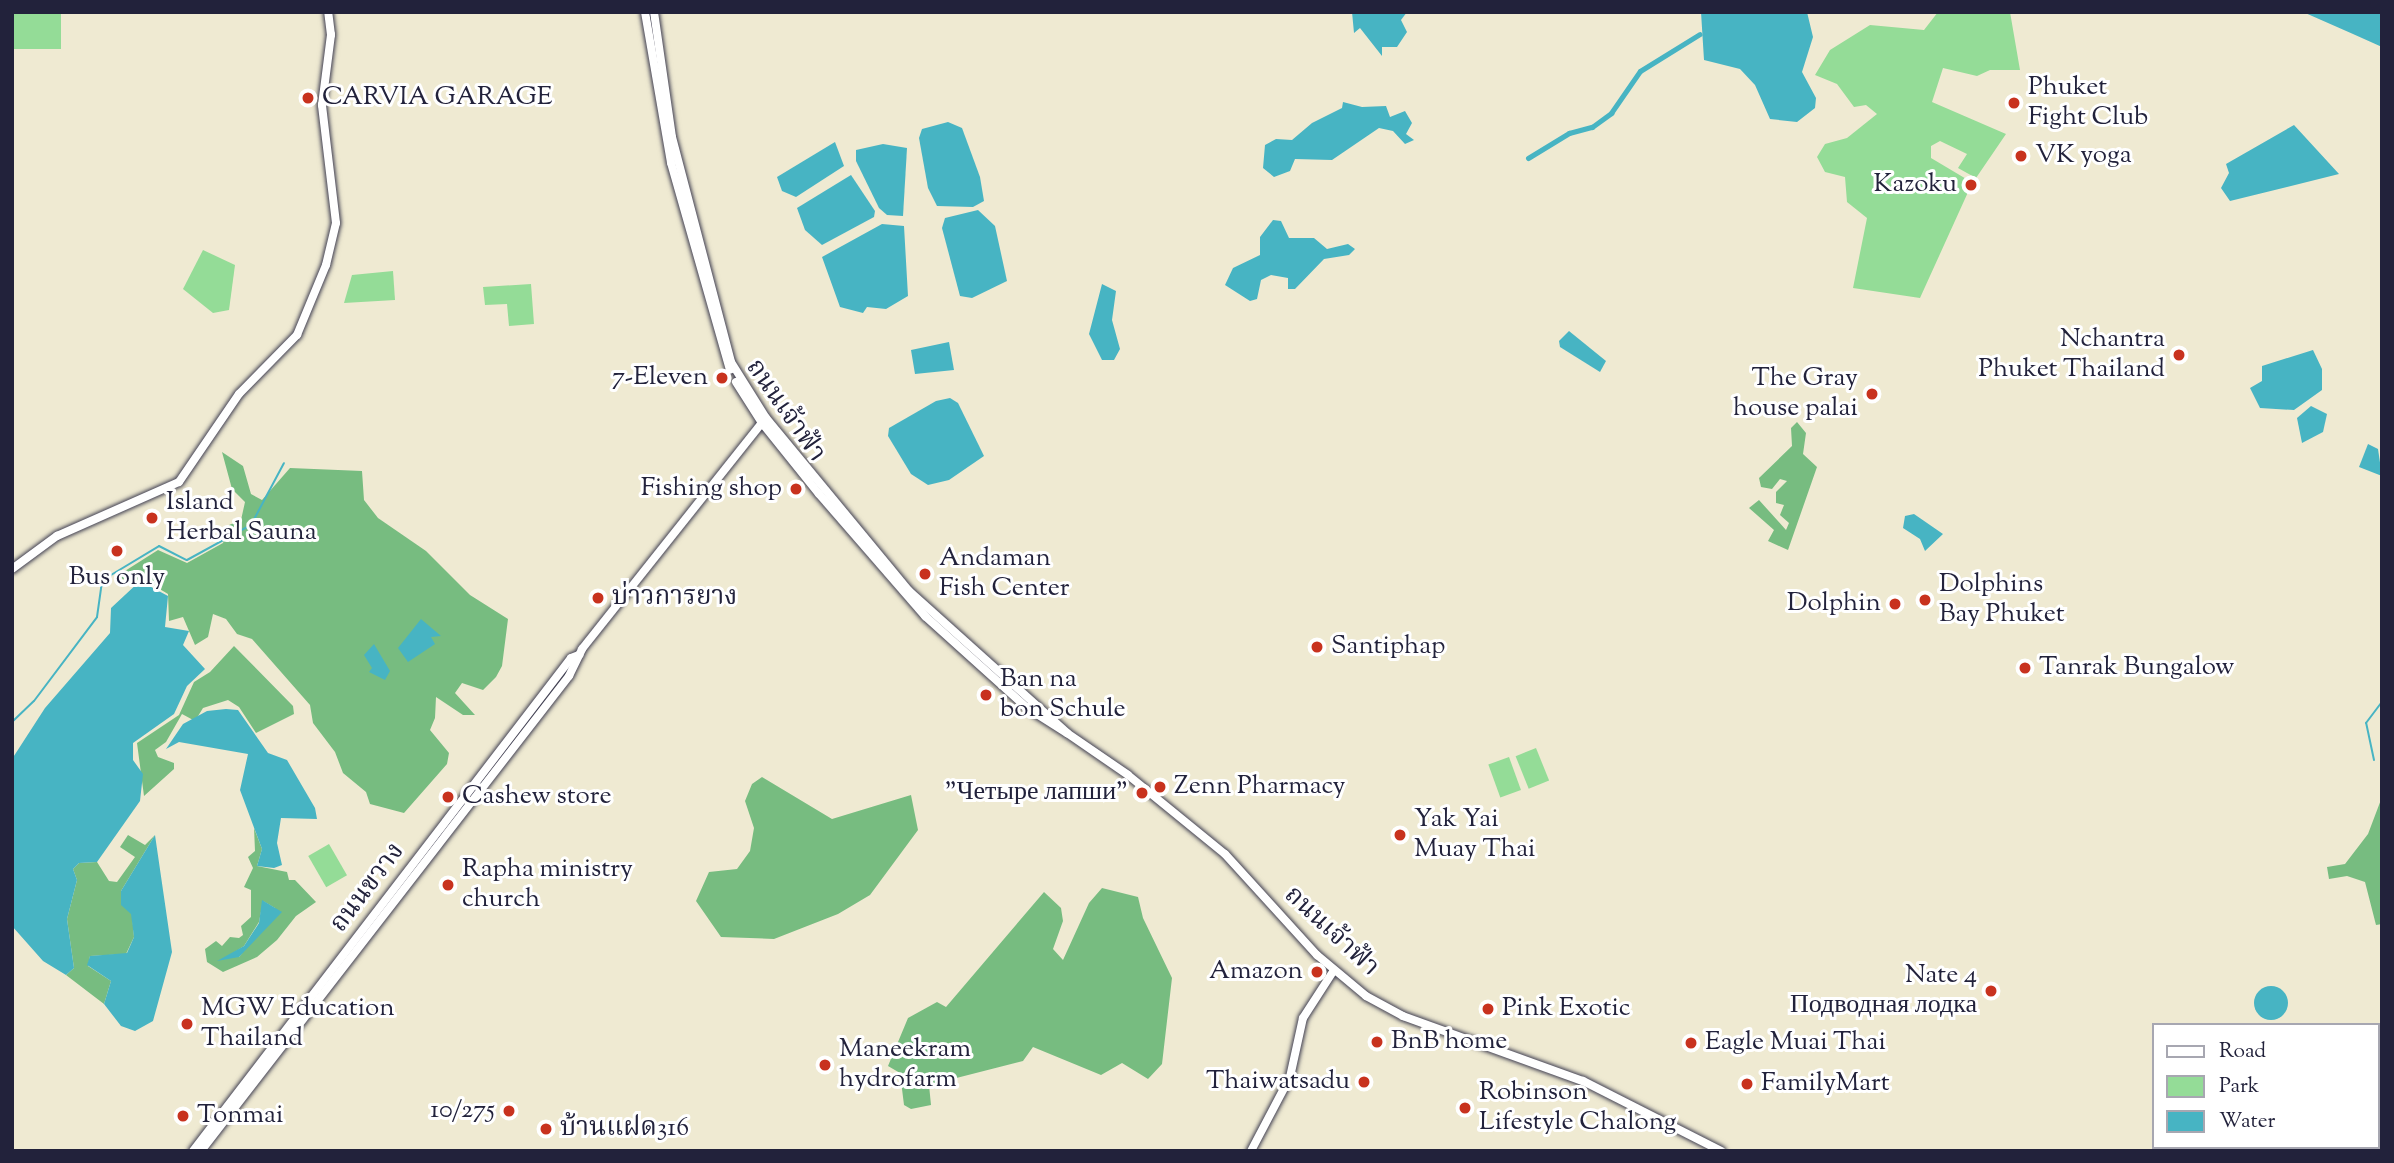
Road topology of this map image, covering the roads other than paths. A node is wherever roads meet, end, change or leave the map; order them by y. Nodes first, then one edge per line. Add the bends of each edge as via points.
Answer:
1 (328, 12) edge
2 (645, 12) edge
3 (654, 12) edge
4 (764, 420) junction
5 (12, 569) edge
6 (1335, 970) junction
7 (281, 1043) junction
8 (193, 1151) edge
9 (201, 1151) edge
10 (1251, 1151) edge
11 (1721, 1151) edge

1 - 5 main road via 331,35 322,105 336,223 326,265 297,335 239,394 179,482 57,536
2 - 4 main road, ถนนเจ้าฟ้า via 671,163 718,336 726,363
3 - 4 main road, ถนนเจ้าฟ้า via 673,137 732,362
4 - 6 main road, ถนนเจ้าฟ้า via 909,591 1067,733 1128,775 1227,855
4 - 7 main road, ถนนขวาง
6 - 10 main road via 1303,1018 1290,1077
6 - 11 main road, ถนนเจ้าฟ้า via 1403,1016 1583,1081
7 - 8 main road, ถนนขวาง
7 - 9 main road, ถนนขวาง

